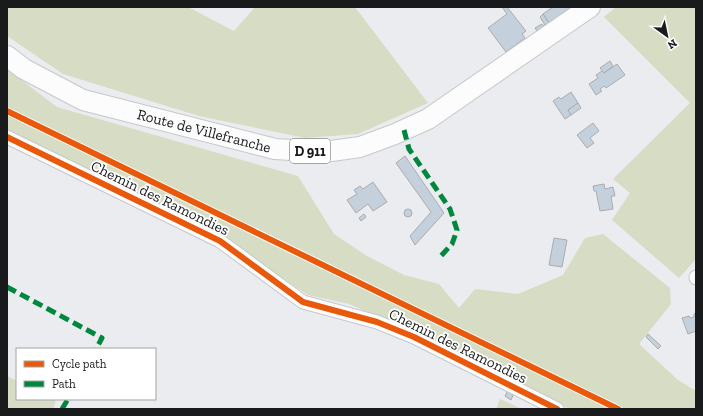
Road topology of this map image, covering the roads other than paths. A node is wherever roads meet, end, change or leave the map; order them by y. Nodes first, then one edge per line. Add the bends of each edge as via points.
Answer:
1 (590, 7) edge
2 (7, 56) edge
3 (7, 137) edge
4 (557, 409) edge

1 - 2 main road, Route de Villefranche / D 911 via 428,119 360,147 324,152 275,149 83,100 24,69
3 - 4 street, Chemin des Ramondies via 220,241 303,302 377,322 414,337

